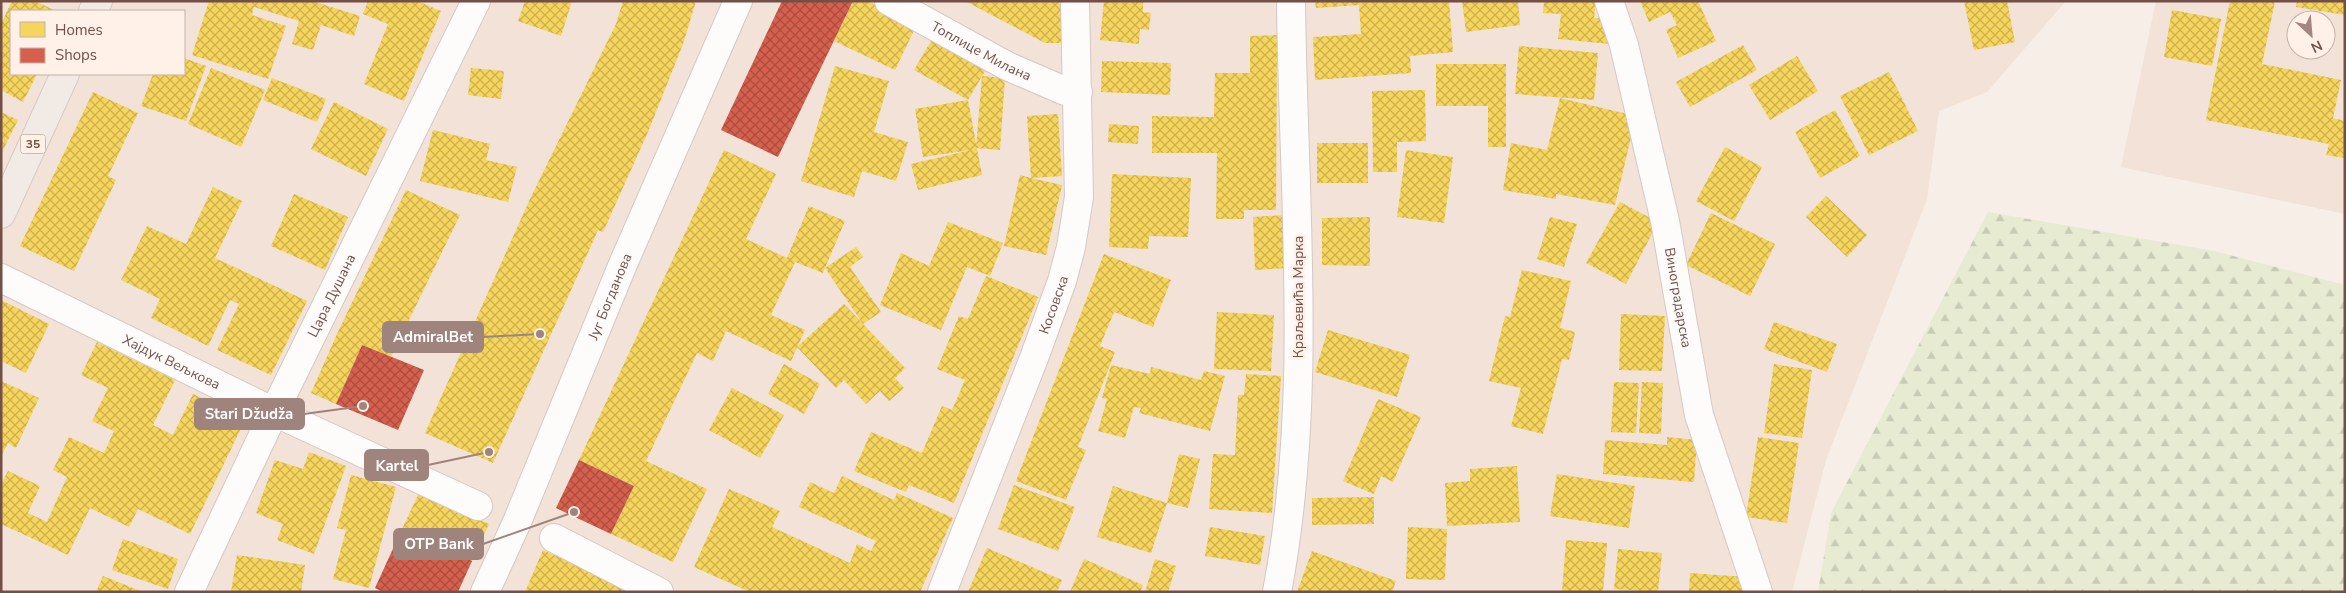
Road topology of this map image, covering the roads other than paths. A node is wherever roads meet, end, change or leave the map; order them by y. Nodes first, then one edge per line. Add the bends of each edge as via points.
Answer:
1 (476, 1) edge
2 (738, 1) edge
3 (888, 1) edge
4 (1075, 1) edge
5 (1291, 1) edge
6 (1609, 1) edge
7 (65, 75) edge
8 (1078, 92) junction
9 (1, 214) edge
10 (1, 278) edge
11 (274, 412) junction
12 (478, 506) dead end
13 (554, 538) dead end
14 (189, 592) edge
15 (486, 592) edge
16 (658, 592) edge
17 (942, 592) edge
18 (1277, 592) edge
19 (1758, 592) edge

1 - 11 street, Цара Душана
2 - 15 street, Југ Богданова via 623,264 518,522
3 - 8 street, Топлице Милана via 1007,66 1065,91
4 - 8 street, Косовска
5 - 18 street, Краљевића Марка via 1300,328 1293,464
6 - 19 street, Виноградарска via 1624,45 1665,221 1699,415
7 - 9 main road, 35
8 - 17 street, Косовска via 1079,197 1062,281
10 - 11 street, Хајдук Вељкова
11 - 12 street, Хајдук Вељкова
11 - 14 street, Цара Душана
13 - 16 street

